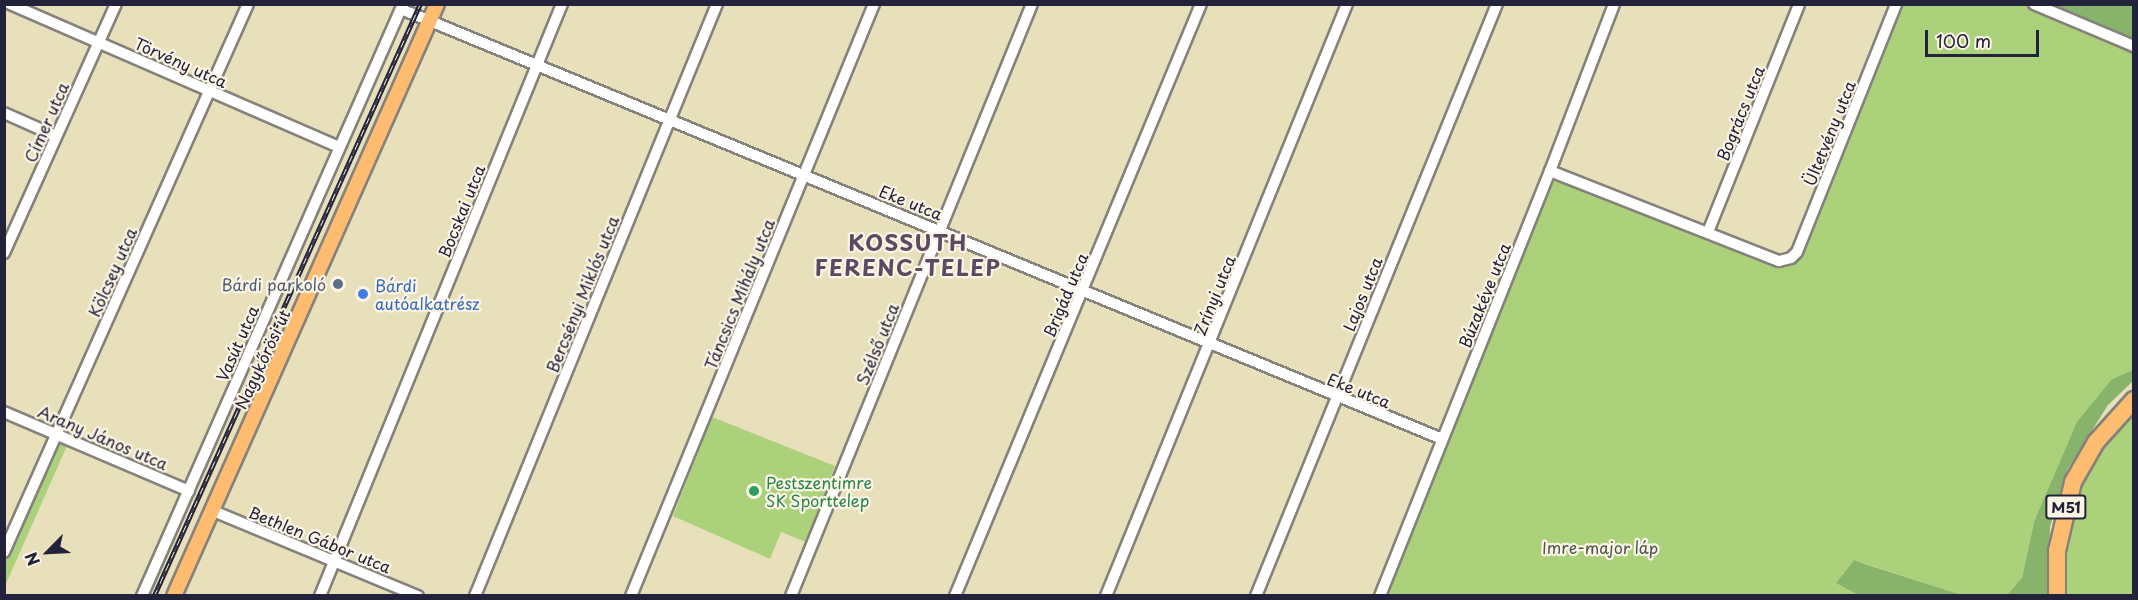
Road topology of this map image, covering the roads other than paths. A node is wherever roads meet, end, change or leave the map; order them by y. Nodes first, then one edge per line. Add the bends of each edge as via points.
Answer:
1 (10, 4) edge
2 (116, 4) edge
3 (248, 4) edge
4 (437, 4) edge
5 (562, 4) edge
6 (717, 4) edge
7 (874, 4) edge
8 (1032, 4) edge
9 (1201, 4) edge
10 (1347, 4) edge
11 (1497, 4) edge
12 (1614, 4) edge
13 (1799, 4) edge
14 (1896, 4) edge
15 (2034, 4) edge
16 (402, 7) edge
17 (430, 21) junction
18 (99, 42) junction
19 (2133, 46) edge
20 (536, 66) junction
21 (209, 92) junction
22 (4, 113) edge
23 (670, 119) junction
24 (56, 136) junction
25 (339, 147) junction
26 (1550, 171) junction
27 (804, 176) junction
28 (940, 229) junction
29 (1708, 232) junction
30 (4, 253) edge
31 (1083, 291) junction
32 (1210, 344) junction
33 (1336, 397) junction
34 (2133, 400) edge
35 (2133, 409) edge
36 (4, 412) edge
37 (2107, 428) junction
38 (57, 434) junction
39 (1442, 438) junction
40 (189, 491) junction
41 (211, 510) junction
42 (4, 552) edge
43 (334, 560) junction
44 (794, 594) edge
45 (142, 596) edge
46 (174, 596) edge
47 (320, 596) edge
48 (418, 596) edge
49 (475, 596) edge
50 (632, 596) edge
51 (955, 596) edge
52 (1106, 596) edge
53 (1256, 596) edge
54 (1380, 596) edge
55 (2057, 596) edge

1 - 18 street, Törvény utca
2 - 18 street, Címer utca
3 - 21 street, Kölcsey utca
4 - 17 main road, Nagykőrösi út
5 - 20 street, Bocskai utca
6 - 23 street, Bercsényi Miklós utca
7 - 27 street, Táncsics Mihály utca
8 - 28 street, Szélső utca
9 - 31 street, Brigád utca
10 - 32 street, Zrínyi utca
11 - 33 street, Lajos utca
12 - 26 street, Búzakéve utca
13 - 29 street, Bogrács utca
14 - 29 street, Ültetvény utca via 1797,252 1779,261
15 - 19 street
16 - 17 street, Eke utca
16 - 25 street, Vasút utca
17 - 20 street, Eke utca
17 - 41 main road, Nagykőrösi út
18 - 21 street, Törvény utca
18 - 24 street, Címer utca
20 - 23 street, Eke utca
20 - 43 street, Bocskai utca
21 - 25 street, Törvény utca
21 - 38 street, Kölcsey utca
22 - 24 street
23 - 27 street, Eke utca
23 - 49 street, Bercsényi Miklós utca
24 - 30 street, Címer utca
25 - 40 street, Vasút utca
26 - 29 street
26 - 39 street, Búzakéve utca
27 - 28 street, Eke utca
27 - 50 street, Táncsics Mihály utca
28 - 31 street, Eke utca
28 - 44 street, Szélső utca
31 - 32 street, Eke utca
31 - 51 street, Brigád utca
32 - 33 street, Eke utca
32 - 52 street, Zrínyi utca
33 - 39 street, Eke utca
33 - 53 street, Lajos utca
34 - 37 highway
35 - 37 highway
36 - 38 street, Arany János utca
37 - 55 highway, M51 via 2087,454 2068,498 2057,550
38 - 40 street, Arany János utca
38 - 42 street, Kölcsey utca
39 - 54 street, Búzakéve utca
40 - 45 street, Vasút utca
41 - 43 street, Bethlen Gábor utca
41 - 46 main road, Nagykőrösi út
43 - 47 street, Bocskai utca
43 - 48 street, Bethlen Gábor utca

